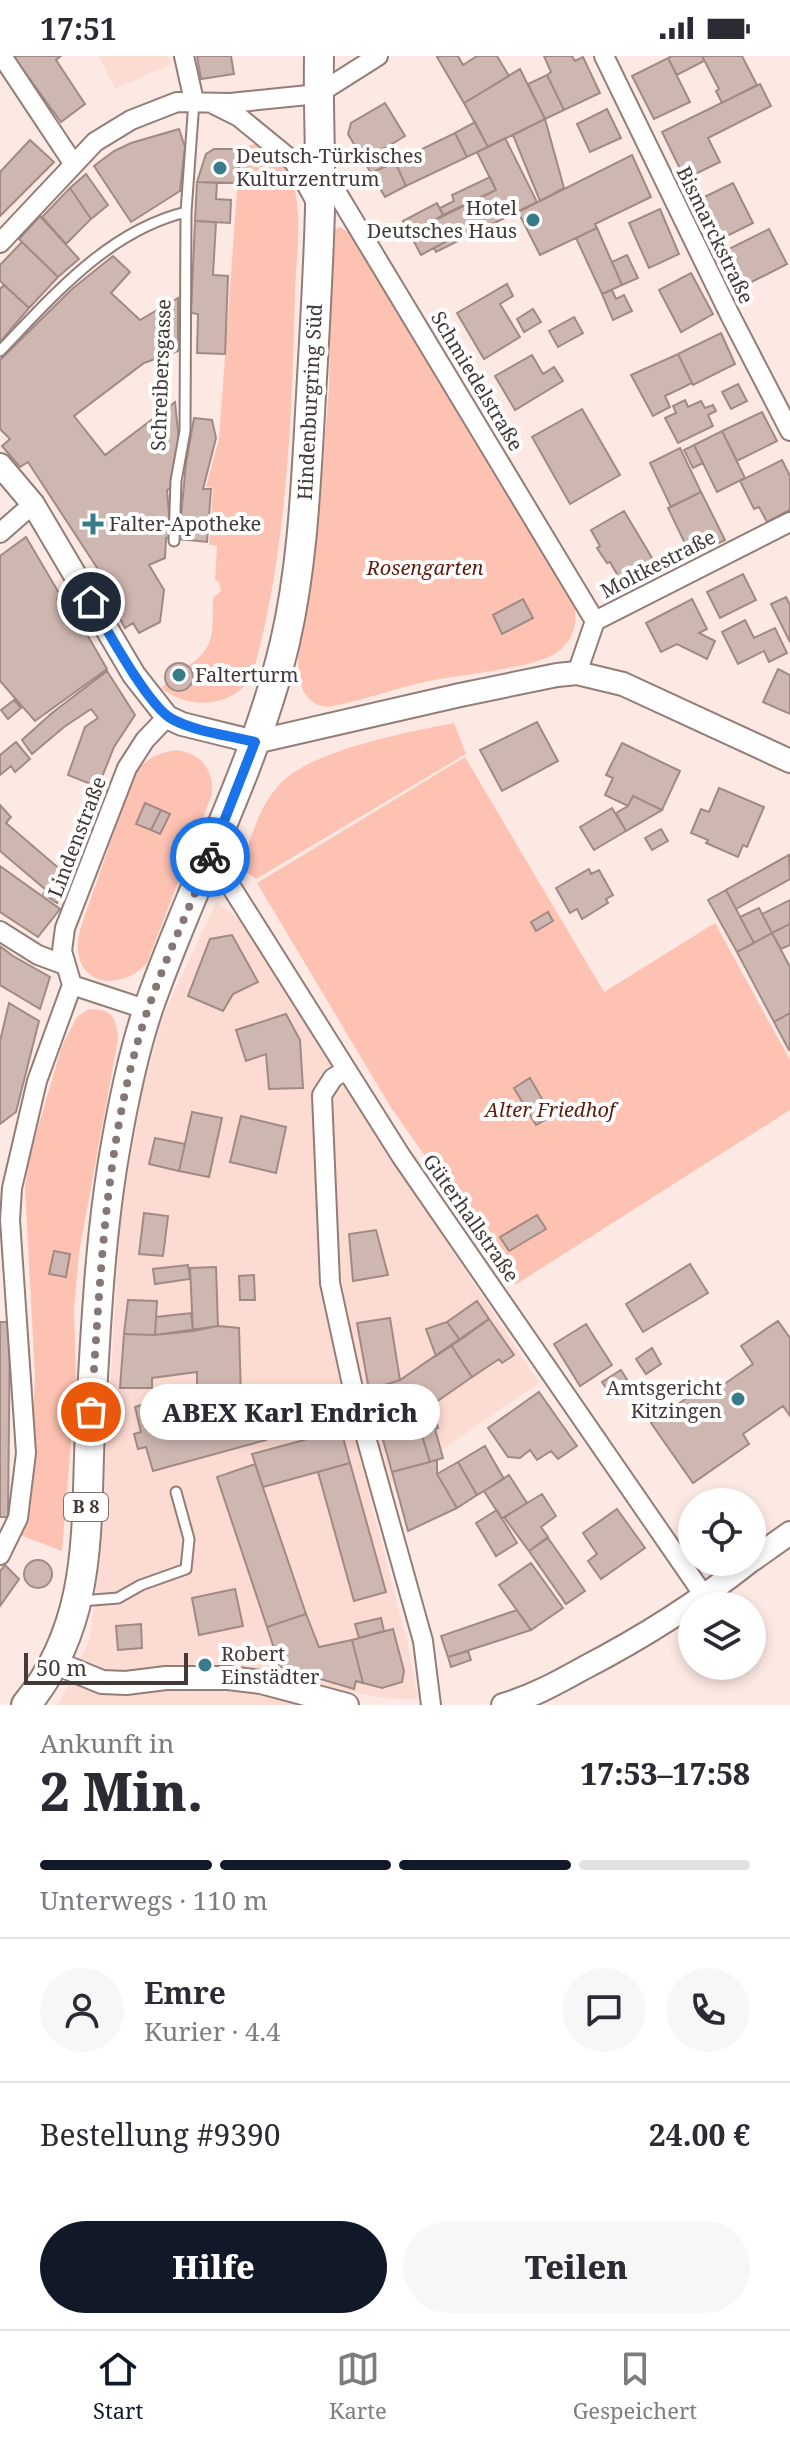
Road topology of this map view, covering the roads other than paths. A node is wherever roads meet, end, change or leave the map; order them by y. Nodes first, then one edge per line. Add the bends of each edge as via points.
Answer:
1 (2, 56) edge
2 (184, 56) edge
3 (319, 56) edge
4 (378, 56) edge
5 (604, 56) edge
6 (318, 94) junction
7 (202, 102) junction
8 (73, 163) junction
9 (319, 165) junction
10 (320, 209) junction
11 (186, 212) junction
12 (0, 243) edge
13 (0, 351) edge
14 (790, 431) edge
15 (0, 465) edge
16 (33, 504) junction
17 (790, 522) edge
18 (0, 533) edge
19 (174, 541) dead end
20 (595, 621) junction
21 (577, 673) junction
22 (167, 717) junction
23 (255, 742) junction
24 (790, 761) edge
25 (209, 860) junction
26 (0, 931) edge
27 (65, 965) junction
28 (72, 985) junction
29 (148, 1010) junction
30 (346, 1070) junction
31 (5, 1216) edge
32 (176, 1492) dead end
33 (790, 1533) edge
34 (766, 1550) edge
35 (0, 1555) edge
36 (731, 1576) edge
37 (702, 1592) edge
38 (711, 1592) edge
39 (78, 1602) junction
40 (678, 1615) edge
41 (56, 1663) junction
42 (26, 1705) edge
43 (347, 1705) edge
44 (431, 1705) edge
45 (503, 1705) edge

1 - 8 street
2 - 7 street, Schreibersgasse
3 - 6 main road, Hindenburgring Süd
4 - 6 street
5 - 14 street, Bismarckstraße
6 - 7 street
6 - 9 main road, Hindenburgring Süd
7 - 8 street via 154,109 95,142
7 - 10 street via 239,117 294,162
7 - 11 lane, Schreibersgasse
8 - 12 street
9 - 10 main road, Hindenburgring Süd
9 - 20 street, Schmiedelstraße
10 - 23 main road, Hindenburgring Süd via 303,523 286,640
11 - 13 lane via 141,227 85,266
11 - 19 lane, Schreibersgasse via 185,431
15 - 16 street
16 - 18 street
16 - 22 street via 134,675
17 - 20 street, Moltkestraße
20 - 21 street, Moltkestraße
21 - 23 street
21 - 24 street via 623,684
22 - 23 street
22 - 27 street, Lindenstraße via 127,768 65,928
23 - 25 main road, B 8
25 - 29 main road, B 8
25 - 30 street, Güterhallstraße via 225,877
26 - 27 street
27 - 28 street, Lindenstraße
28 - 29 street
28 - 31 street via 37,1081
29 - 39 main road, B 8 via 108,1195
30 - 37 street, Güterhallstraße
30 - 44 street via 322,1095 330,1283 355,1398 423,1641
31 - 35 street via 26,1453 18,1518
32 - 39 lane via 189,1539 186,1569 118,1598
33 - 34 street
36 - 38 street
39 - 41 main road, B 8
40 - 45 street via 640,1640
41 - 42 main road, B 8
41 - 43 street via 102,1682 228,1678

